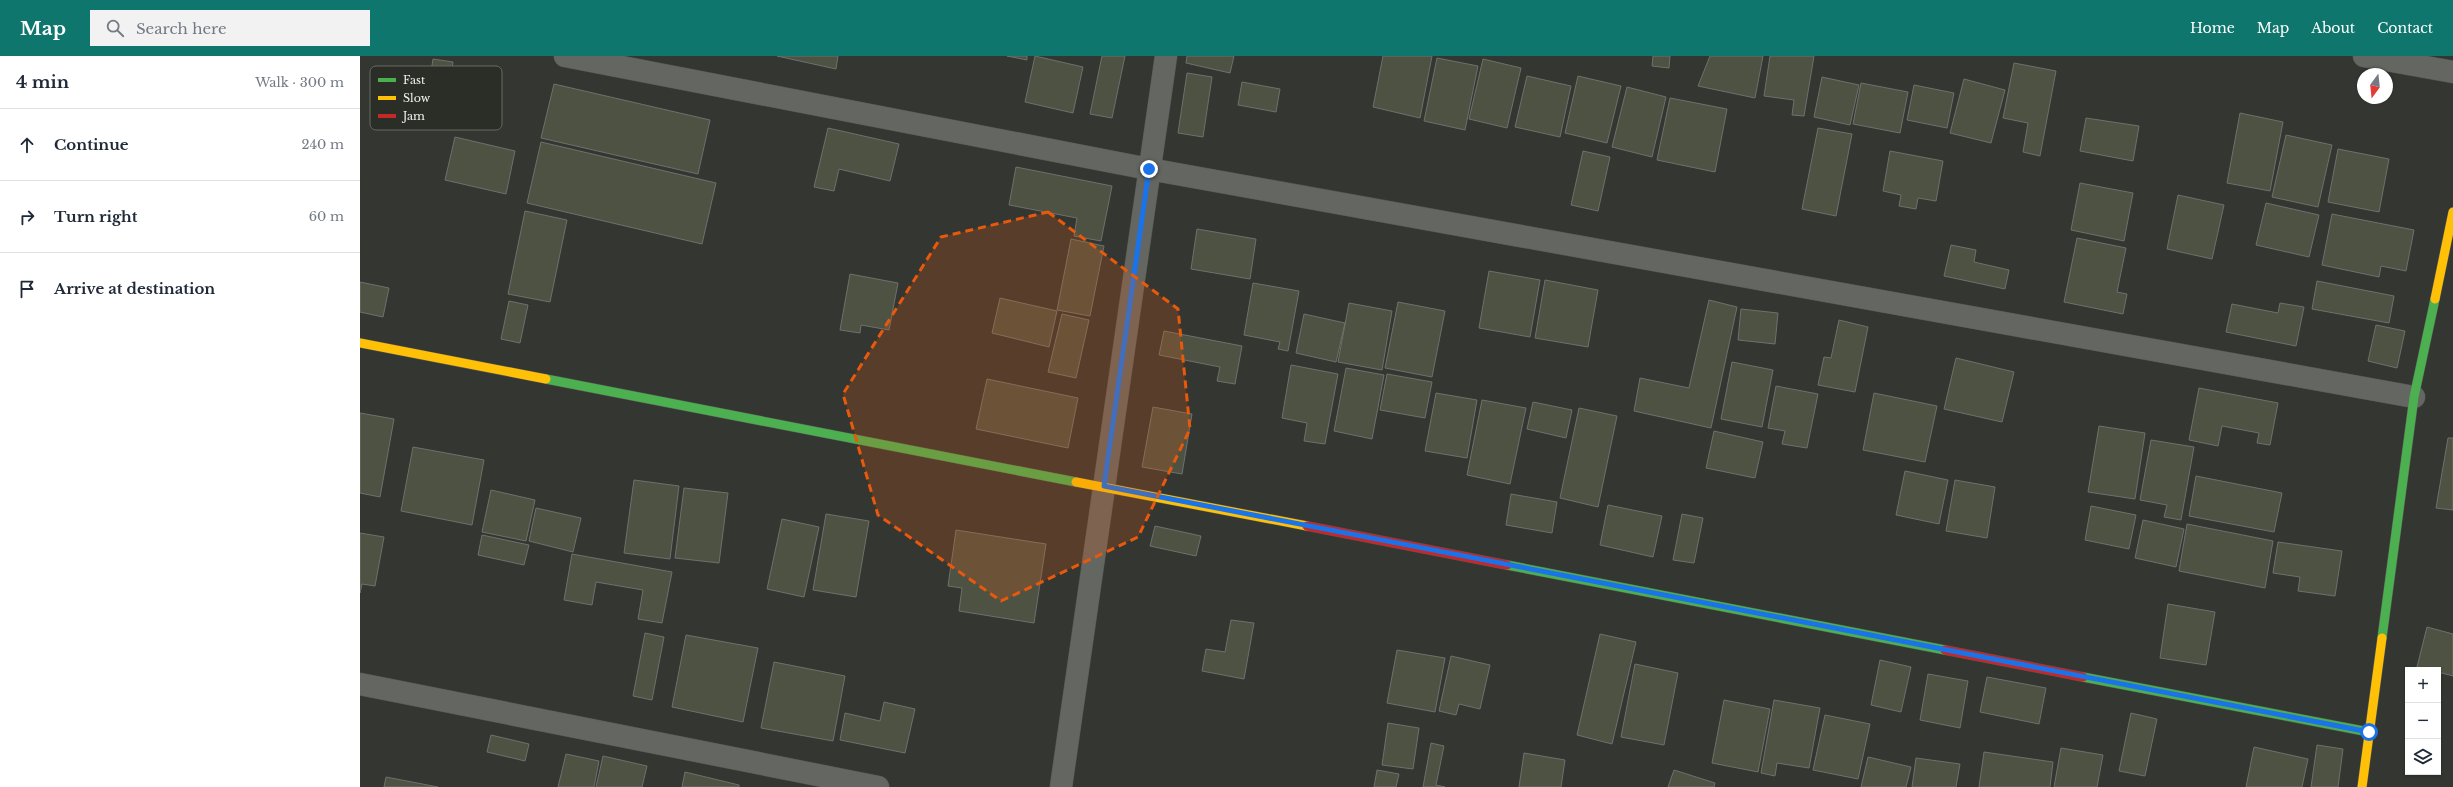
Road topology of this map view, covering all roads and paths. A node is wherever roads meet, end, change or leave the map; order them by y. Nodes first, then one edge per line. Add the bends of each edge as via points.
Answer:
1 (565, 56) edge
2 (1166, 56) edge
3 (2364, 56) edge
4 (2453, 72) edge
5 (1149, 169) junction
6 (2453, 212) edge
7 (2447, 270) edge
8 (360, 343) edge
9 (2414, 397) junction
10 (1104, 486) junction
11 (360, 684) edge
12 (2369, 732) junction
13 (878, 787) edge
14 (1061, 787) edge
15 (2362, 787) edge

1 - 5 street
2 - 5 street
3 - 4 street
5 - 9 street
5 - 10 street
6 - 7 street
7 - 9 street
8 - 10 street
9 - 12 street
10 - 12 street
10 - 14 street
11 - 13 street
12 - 15 street

